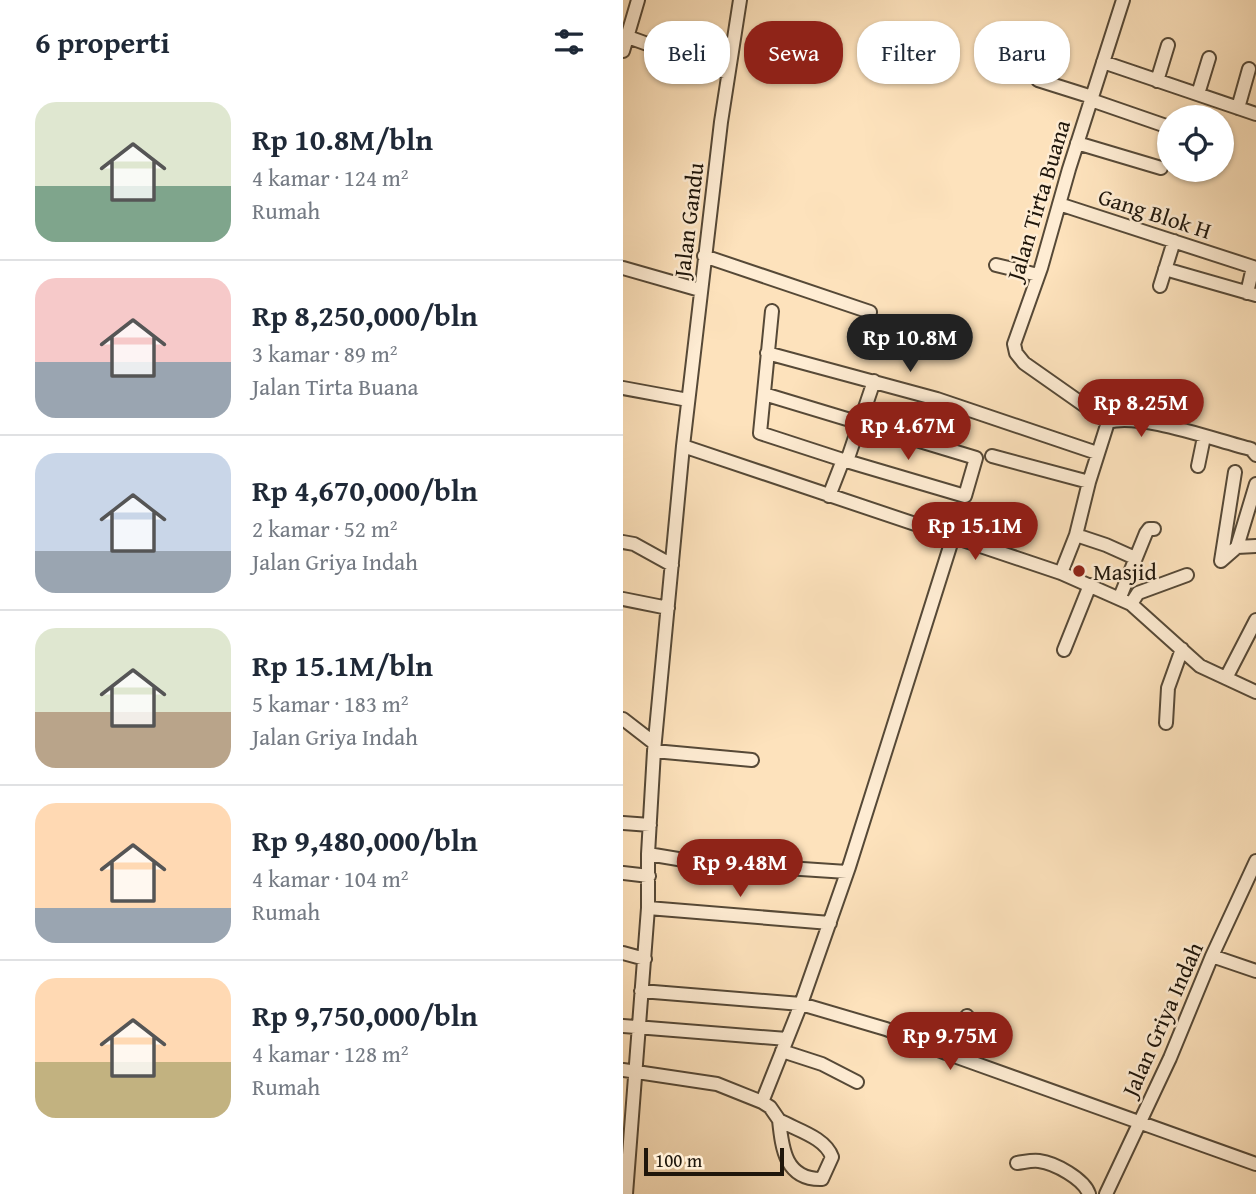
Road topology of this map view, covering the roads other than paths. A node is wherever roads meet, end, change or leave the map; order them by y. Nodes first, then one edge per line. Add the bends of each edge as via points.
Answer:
1 (638, 0) edge
2 (740, 0) edge
3 (1123, 0) edge
4 (628, 37) junction
5 (644, 43) edge
6 (1168, 44) dead end
7 (623, 51) edge
8 (1209, 58) dead end
9 (730, 61) edge
10 (1103, 62) junction
11 (1249, 69) dead end
12 (1157, 81) junction
13 (727, 84) edge
14 (1049, 84) edge
15 (1198, 94) junction
16 (1092, 99) junction
17 (1238, 108) junction
18 (1256, 114) edge
19 (1157, 123) edge
20 (1077, 143) junction
21 (1157, 167) edge
22 (1059, 204) junction
23 (1174, 241) junction
24 (704, 256) junction
25 (996, 265) dead end
26 (623, 268) edge
27 (1165, 270) junction
28 (1038, 275) junction
29 (1160, 286) dead end
30 (700, 290) junction
31 (1251, 294) edge
32 (772, 311) dead end
33 (870, 312) dead end
34 (768, 353) junction
35 (874, 381) junction
36 (623, 388) edge
37 (764, 394) junction
38 (688, 400) junction
39 (859, 421) junction
40 (1108, 422) junction
41 (1204, 437) junction
42 (683, 446) junction
43 (1249, 450) edge
44 (1097, 453) junction
45 (992, 456) dead end
46 (845, 461) junction
47 (1198, 466) dead end
48 (1235, 472) dead end
49 (1089, 482) junction
50 (1256, 484) edge
51 (829, 496) junction
52 (1154, 529) dead end
53 (1076, 535) junction
54 (953, 537) junction
55 (623, 542) edge
56 (1256, 546) edge
57 (1237, 547) junction
58 (1135, 558) junction
59 (672, 565) junction
60 (1061, 573) junction
61 (1188, 575) dead end
62 (1090, 585) junction
63 (623, 599) edge
64 (1125, 601) junction
65 (668, 608) junction
66 (1254, 628) edge
67 (1182, 649) junction
68 (1064, 650) dead end
69 (1226, 678) junction
70 (1256, 692) edge
71 (623, 719) edge
72 (1166, 723) dead end
73 (654, 747) junction
74 (752, 760) dead end
75 (623, 823) edge
76 (650, 825) junction
77 (648, 854) junction
78 (1256, 861) edge
79 (847, 872) junction
80 (623, 873) edge
81 (649, 876) junction
82 (648, 908) junction
83 (830, 923) junction
84 (623, 953) edge
85 (1212, 956) junction
86 (645, 959) junction
87 (1256, 971) edge
88 (642, 990) junction
89 (801, 1004) junction
90 (967, 1016) dead end
91 (623, 1026) edge
92 (638, 1027) junction
93 (785, 1045) junction
94 (946, 1053) junction
95 (623, 1070) edge
96 (637, 1073) junction
97 (857, 1082) dead end
98 (762, 1102) junction
99 (779, 1120) junction
100 (1139, 1122) junction
101 (627, 1131) edge
102 (1017, 1163) dead end
103 (1256, 1164) edge
104 (626, 1194) edge
105 (1089, 1194) edge
106 (1106, 1194) edge

1 - 4 street
2 - 9 street, Jalan Gandu
3 - 10 street, Jalan Tirta Buana
4 - 5 street
4 - 7 street
6 - 12 street
8 - 15 street
10 - 12 street
10 - 16 street, Jalan Tirta Buana
11 - 17 street
12 - 15 street
13 - 24 street, Jalan Gandu
14 - 16 street
15 - 17 street
16 - 19 street
16 - 20 street, Jalan Tirta Buana
17 - 18 street
20 - 21 street
20 - 22 street, Jalan Tirta Buana
22 - 23 street, Gang Blok H
22 - 28 street, Jalan Tirta Buana
23 - 27 street
23 - 31 street, Gang Blok H via 1253,267
24 - 30 street, Jalan Gandu
24 - 33 street
25 - 28 street
26 - 30 street
27 - 29 street
27 - 31 street
28 - 40 street, Jalan Tirta Buana via 1014,344 1016,353
30 - 38 street, Jalan Gandu
32 - 34 street
34 - 35 street
34 - 37 street
35 - 39 street
35 - 44 street
36 - 38 street
37 - 39 street
37 - 46 street via 760,433
38 - 42 street, Jalan Gandu
39 - 46 street
39 - 46 street via 976,458 965,496
40 - 41 street via 1139,421
40 - 44 street
41 - 43 street
41 - 47 street
42 - 51 street
42 - 59 street, Jalan Gandu
44 - 49 street
45 - 49 street
46 - 51 street
48 - 57 street via 1221,561
49 - 53 street
50 - 57 street
51 - 54 street
52 - 58 street via 1146,533
53 - 58 street
53 - 60 street
54 - 60 street
54 - 79 street
55 - 59 street
56 - 57 street
58 - 64 street
59 - 65 street, Jalan Gandu
60 - 62 street
61 - 64 street
62 - 64 street
62 - 68 street
63 - 65 street
64 - 67 street
65 - 73 street, Jalan Gandu
66 - 69 street
67 - 69 street via 1200,666
67 - 72 street via 1168,688
69 - 70 street
71 - 73 street
73 - 74 street
73 - 76 street, Jalan Gandu
75 - 76 street
76 - 77 street, Jalan Gandu
77 - 79 street via 696,862
77 - 81 street, Jalan Gandu
78 - 85 street, Jalan Griya Indah
79 - 83 street
80 - 81 street
81 - 82 street, Jalan Gandu
82 - 83 street
82 - 86 street, Jalan Gandu
83 - 89 street
84 - 86 street
85 - 87 street
85 - 100 street, Jalan Griya Indah
86 - 88 street, Jalan Gandu
88 - 89 street
88 - 92 street, Jalan Gandu
89 - 93 street
89 - 94 street via 886,1029
90 - 94 street
91 - 92 street
92 - 93 street
92 - 96 street, Jalan Gandu
93 - 97 street
93 - 98 street
94 - 100 street
95 - 96 street
96 - 98 street via 717,1084
96 - 101 street, Jalan Gandu
98 - 99 street
99 - 99 street via 829,1150 832,1157 821,1179 809,1178 786,1162
100 - 103 street
100 - 106 street, Jalan Griya Indah
101 - 104 street, Jalan Gandu
102 - 105 street via 1044,1162 1085,1185

